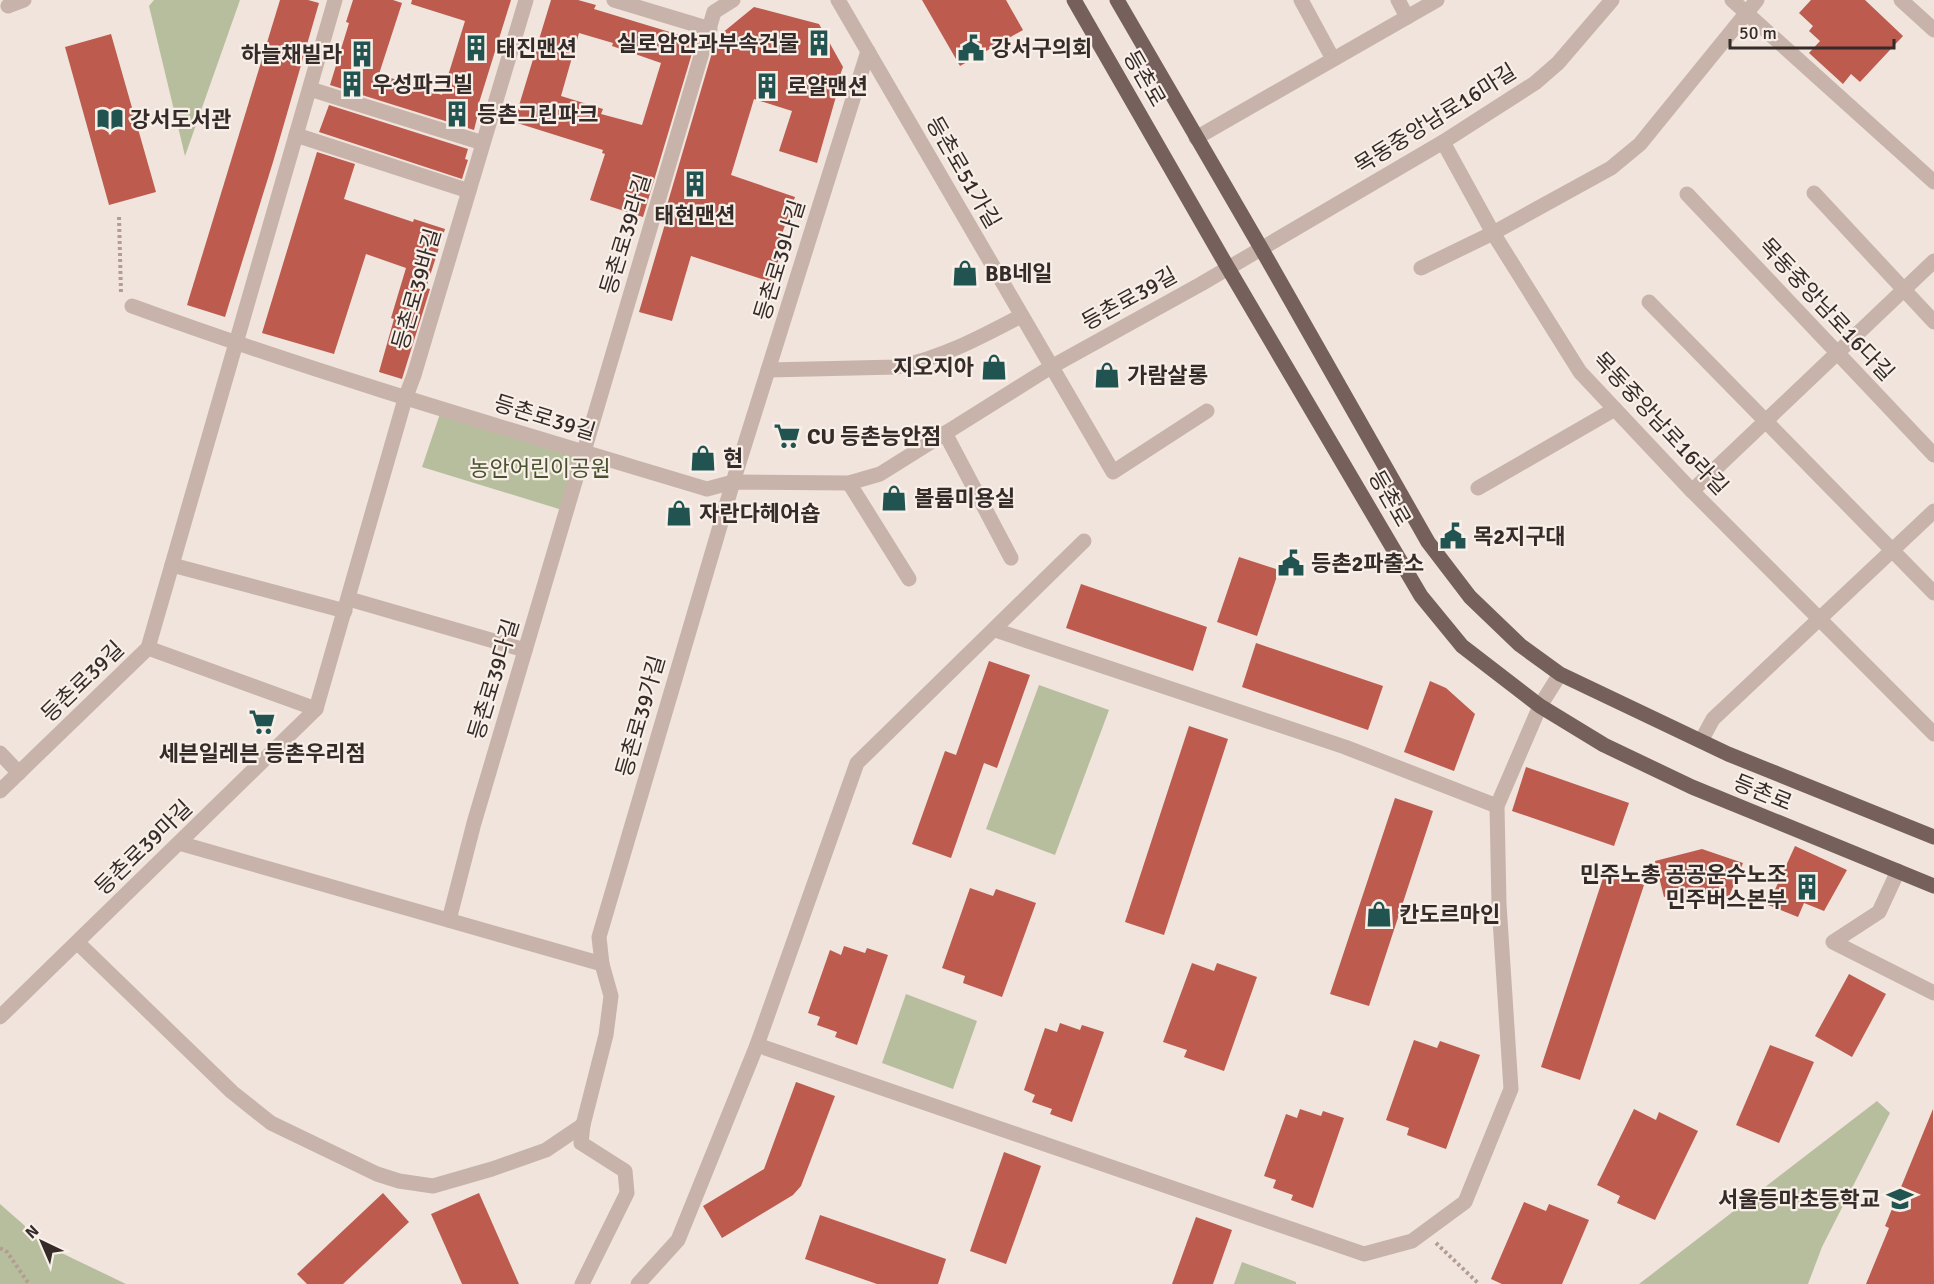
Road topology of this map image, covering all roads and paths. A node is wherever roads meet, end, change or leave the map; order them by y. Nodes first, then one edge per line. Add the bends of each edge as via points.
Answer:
1 (24, 0) edge
2 (335, 0) edge
3 (526, 0) edge
4 (614, 0) edge
5 (733, 0) edge
6 (838, 0) edge
7 (1074, 0) edge
8 (1117, 0) edge
9 (1301, 0) edge
10 (1398, 0) edge
11 (1437, 0) edge
12 (1612, 0) edge
13 (1732, 0) edge
14 (1901, 0) edge
15 (8, 6) dead end
16 (1751, 6) edge
17 (1407, 17) junction
18 (710, 29) junction
19 (1934, 30) edge
20 (868, 51) junction
21 (1333, 59) junction
22 (310, 90) junction
23 (296, 135) junction
24 (1196, 138) junction
25 (1443, 142) junction
26 (483, 143) junction
27 (1934, 182) edge
28 (469, 191) junction
29 (1814, 193) dead end
30 (1687, 194) dead end
31 (119, 217) dead end
32 (1493, 233) junction
33 (1261, 248) junction
34 (1934, 261) edge
35 (1228, 268) junction
36 (1421, 268) dead end
37 (1904, 290) junction
38 (1649, 302) dead end
39 (126, 303) joint
40 (1021, 316) junction
41 (1934, 322) edge
42 (235, 344) junction
43 (1837, 353) junction
44 (1051, 367) junction
45 (768, 370) junction
46 (405, 399) junction
47 (1615, 409) junction
48 (1207, 411) dead end
49 (1766, 421) junction
50 (945, 433) junction
51 (584, 452) junction
52 (1934, 455) edge
53 (733, 482) junction
54 (849, 483) junction
55 (1479, 488) dead end
56 (1692, 490) junction
57 (1934, 511) edge
58 (1084, 541) dead end
59 (1893, 550) junction
60 (1011, 558) dead end
61 (172, 565) junction
62 (909, 579) dead end
63 (1934, 593) edge
64 (347, 605) junction
65 (1819, 619) junction
66 (995, 630) junction
67 (148, 648) junction
68 (525, 650) junction
69 (1560, 674) junction
70 (1540, 706) junction
71 (316, 709) junction
72 (1934, 734) edge
73 (1701, 741) junction
74 (0, 753) edge
75 (19, 773) junction
76 (0, 791) edge
77 (1497, 806) junction
78 (1934, 837) edge
79 (179, 843) junction
80 (1898, 871) junction
81 (1934, 886) edge
82 (449, 920) junction
83 (78, 942) junction
84 (602, 964) junction
85 (1934, 993) edge
86 (0, 1017) edge
87 (758, 1045) junction
88 (583, 1125) junction
89 (1425, 1232) junction
90 (0, 1248) edge
91 (29, 1284) edge
92 (582, 1284) edge
93 (638, 1284) edge
94 (1479, 1284) edge

1 - 15 street
2 - 22 street, 등촌로39길
3 - 26 street, 등촌로39바길
4 - 18 street
5 - 18 street, 등촌로39라길 via 714,12
6 - 20 street, 등촌로51가길
7 - 35 main road, 등촌로
8 - 24 main road, 등촌로
9 - 21 street
10 - 17 street
11 - 17 street
12 - 25 street, 목동중앙남로16마길 via 1558,63 1535,83
13 - 16 street
14 - 19 street
16 - 27 street
16 - 32 street via 1640,144 1611,168
17 - 21 street
18 - 51 street, 등촌로39라길
20 - 40 street, 등촌로51가길
20 - 45 street, 등촌로39나길
21 - 24 street
22 - 23 street, 등촌로39길
22 - 26 street
23 - 28 street
23 - 42 street, 등촌로39길
24 - 33 main road, 등촌로
25 - 32 street, 목동중앙남로16라길
25 - 33 street, 목동중앙남로16마길
26 - 28 street, 등촌로39바길
28 - 46 street, 등촌로39바길
29 - 37 street
30 - 43 street, 목동중앙남로16다길
31 - 39 path
32 - 36 street
32 - 47 street, 목동중앙남로16라길 via 1580,372
33 - 35 street, 목동중앙남로16마길
33 - 69 main road, 등촌로 via 1428,542 1470,597 1520,645
34 - 37 street
35 - 44 street, 등촌로39길
35 - 70 main road, 등촌로 via 1421,596 1462,646
37 - 41 street
37 - 43 street
38 - 49 street
39 - 42 street, 등촌로39길
40 - 44 street, 등촌로51가길
40 - 45 street via 958,349 912,364
42 - 46 street, 등촌로39길
42 - 61 street, 등촌로39길
43 - 49 street
43 - 52 street, 목동중앙남로16다길
44 - 48 street via 1113,471
44 - 50 street, 등촌로39길
45 - 53 street, 등촌로39나길
46 - 51 street, 등촌로39길
46 - 64 street, 등촌로39마길
47 - 55 street
47 - 56 street, 목동중앙남로16라길
49 - 56 street
49 - 59 street
50 - 54 street, 등촌로39길 via 880,474
50 - 60 street
51 - 53 street, 등촌로39길 via 707,489
51 - 68 street, 등촌로39다길
53 - 54 street, 등촌로39길
53 - 84 street, 등촌로39가길 via 599,937
54 - 62 street
56 - 65 street, 목동중앙남로16라길
57 - 59 street
58 - 66 street
59 - 63 street
59 - 65 street
61 - 64 street
61 - 67 street, 등촌로39길
64 - 68 street
64 - 71 street, 등촌로39마길
65 - 72 street
65 - 73 street via 1713,719
66 - 77 street via 1345,747
66 - 87 street via 857,763
67 - 71 street
67 - 75 street, 등촌로39길
68 - 82 street, 등촌로39다길
69 - 70 street
69 - 73 main road, 등촌로
70 - 77 street
70 - 80 main road, 등촌로 via 1604,745 1692,788
71 - 79 street, 등촌로39마길
73 - 78 main road, 등촌로
74 - 75 street
75 - 76 street, 등촌로39길
77 - 89 street via 1511,1089 1465,1202
79 - 82 street
79 - 83 street, 등촌로39마길
80 - 81 main road, 등촌로
80 - 85 street via 1879,912 1833,942
82 - 84 street
83 - 86 street, 등촌로39마길
83 - 88 street via 232,1092 271,1123 377,1174 433,1186 546,1150
84 - 88 street, 등촌로39가길 via 611,996 606,1035
87 - 89 street via 1364,1254 1412,1241
87 - 93 street via 678,1240
88 - 92 street via 581,1143 625,1171 627,1193
89 - 94 path
90 - 91 path

